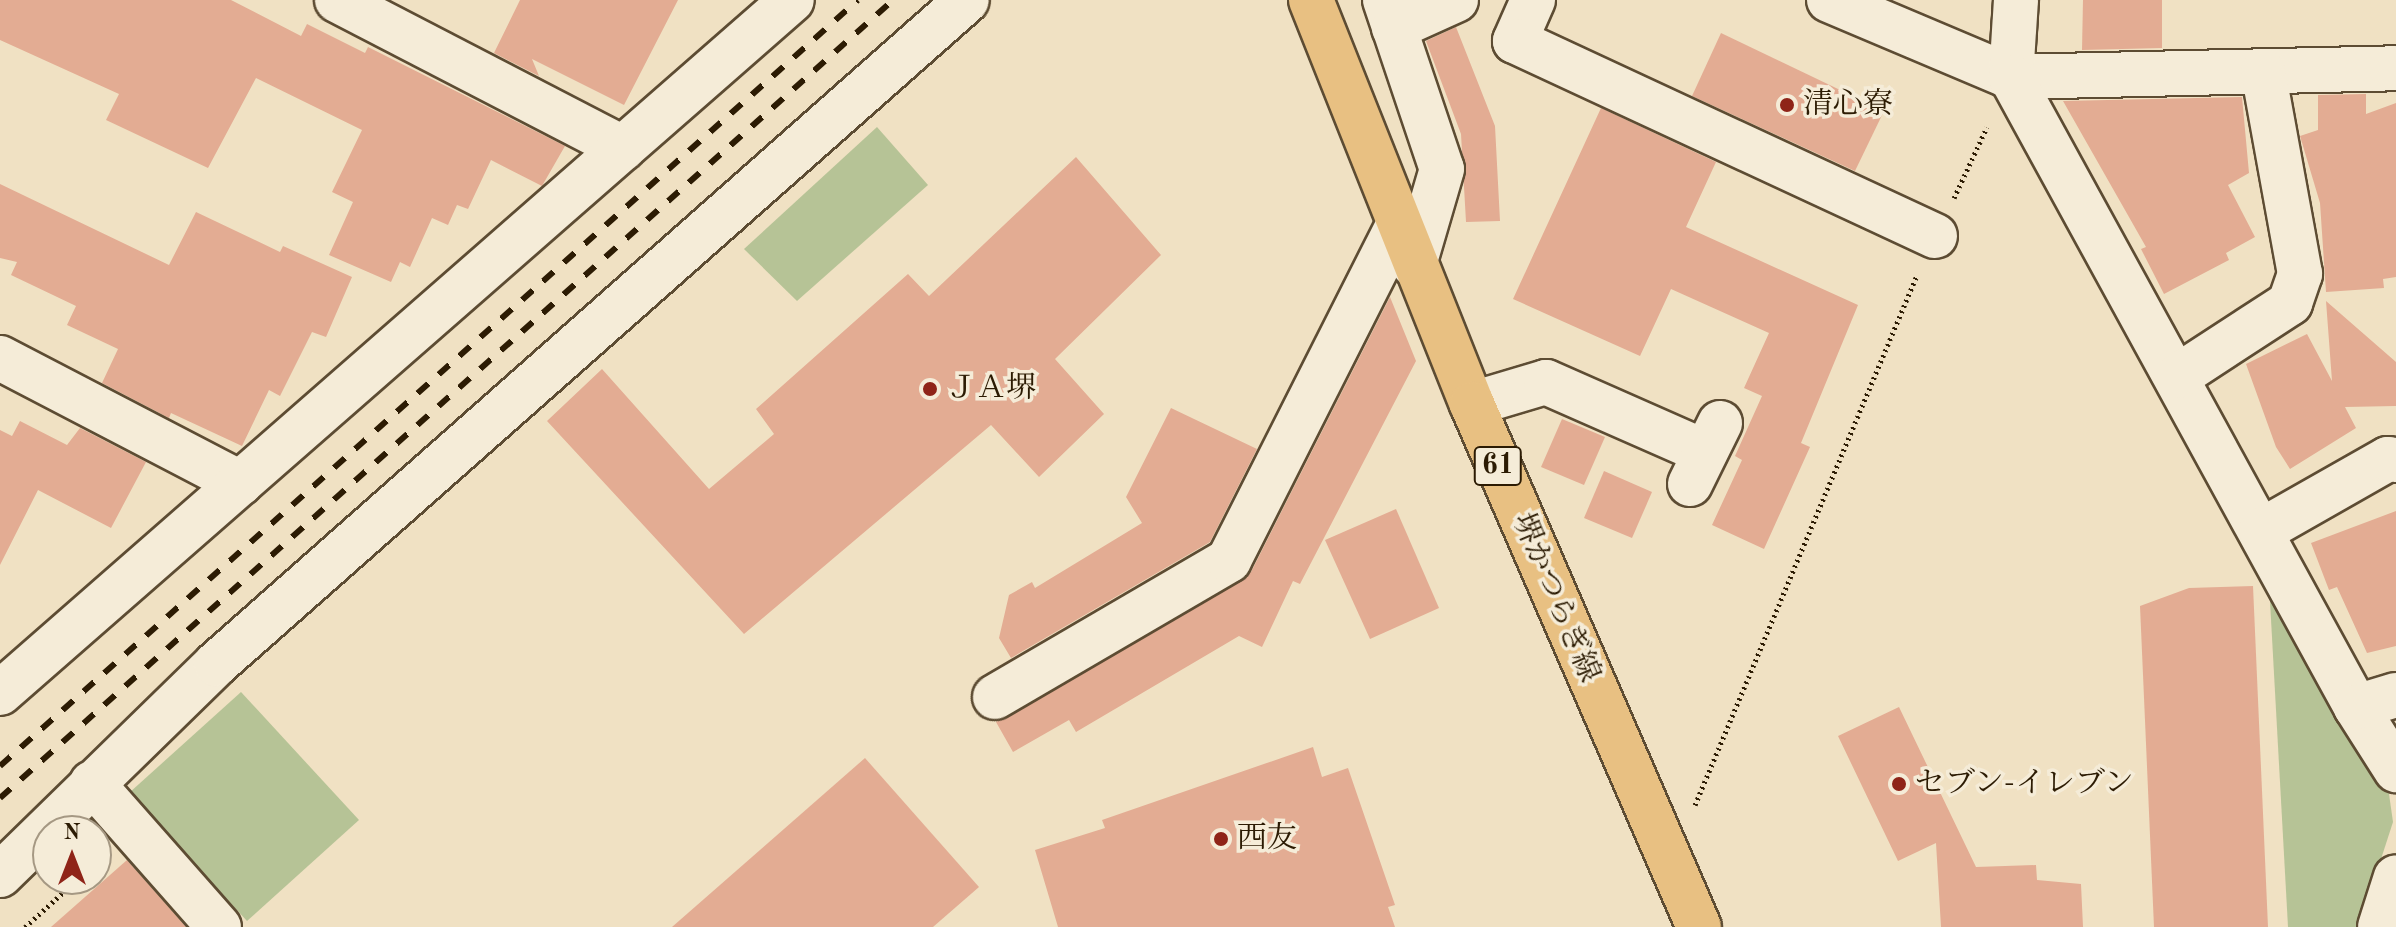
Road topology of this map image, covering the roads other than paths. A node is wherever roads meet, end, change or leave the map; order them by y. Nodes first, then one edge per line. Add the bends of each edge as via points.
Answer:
1 (337, 0) edge
2 (792, 0) edge
3 (967, 0) edge
4 (1311, 0) edge
5 (1456, 0) edge
6 (1533, 0) edge
7 (1829, 0) edge
8 (2016, 0) edge
9 (1390, 14) edge
10 (2396, 68) edge
11 (2263, 71) junction
12 (2011, 77) junction
13 (623, 148) junction
14 (1399, 224) junction
15 (1935, 236) road end
16 (1414, 265) junction
17 (0, 358) edge
18 (2178, 376) junction
19 (1472, 404) junction
20 (1705, 453) dead end
21 (2396, 460) edge
22 (240, 483) junction
23 (2261, 531) junction
24 (0, 693) edge
25 (995, 697) dead end
26 (2376, 701) edge
27 (2396, 770) edge
28 (92, 783) junction
29 (0, 875) edge
30 (2396, 877) edge
31 (219, 927) edge
32 (1699, 927) edge
33 (2380, 927) edge

1 - 13 street
2 - 13 street
3 - 28 street via 216,664
4 - 14 main road, 堺かつらぎ線 / 61
5 - 9 street
6 - 15 street via 1515,41
7 - 12 street
8 - 12 street
9 - 16 street via 1442,169
10 - 11 street
11 - 12 street
11 - 18 street via 2300,274 2290,303
12 - 18 street
13 - 22 street
14 - 16 main road, 堺かつらぎ線 / 61
14 - 25 street via 1229,560
16 - 19 main road, 堺かつらぎ線 / 61
17 - 22 street
18 - 23 street
19 - 20 street via 1546,382
19 - 32 main road, 堺かつらぎ線 / 61
21 - 23 street via 2388,459
22 - 24 street
23 - 26 street
26 - 27 street
28 - 29 street
28 - 31 street
30 - 33 street

